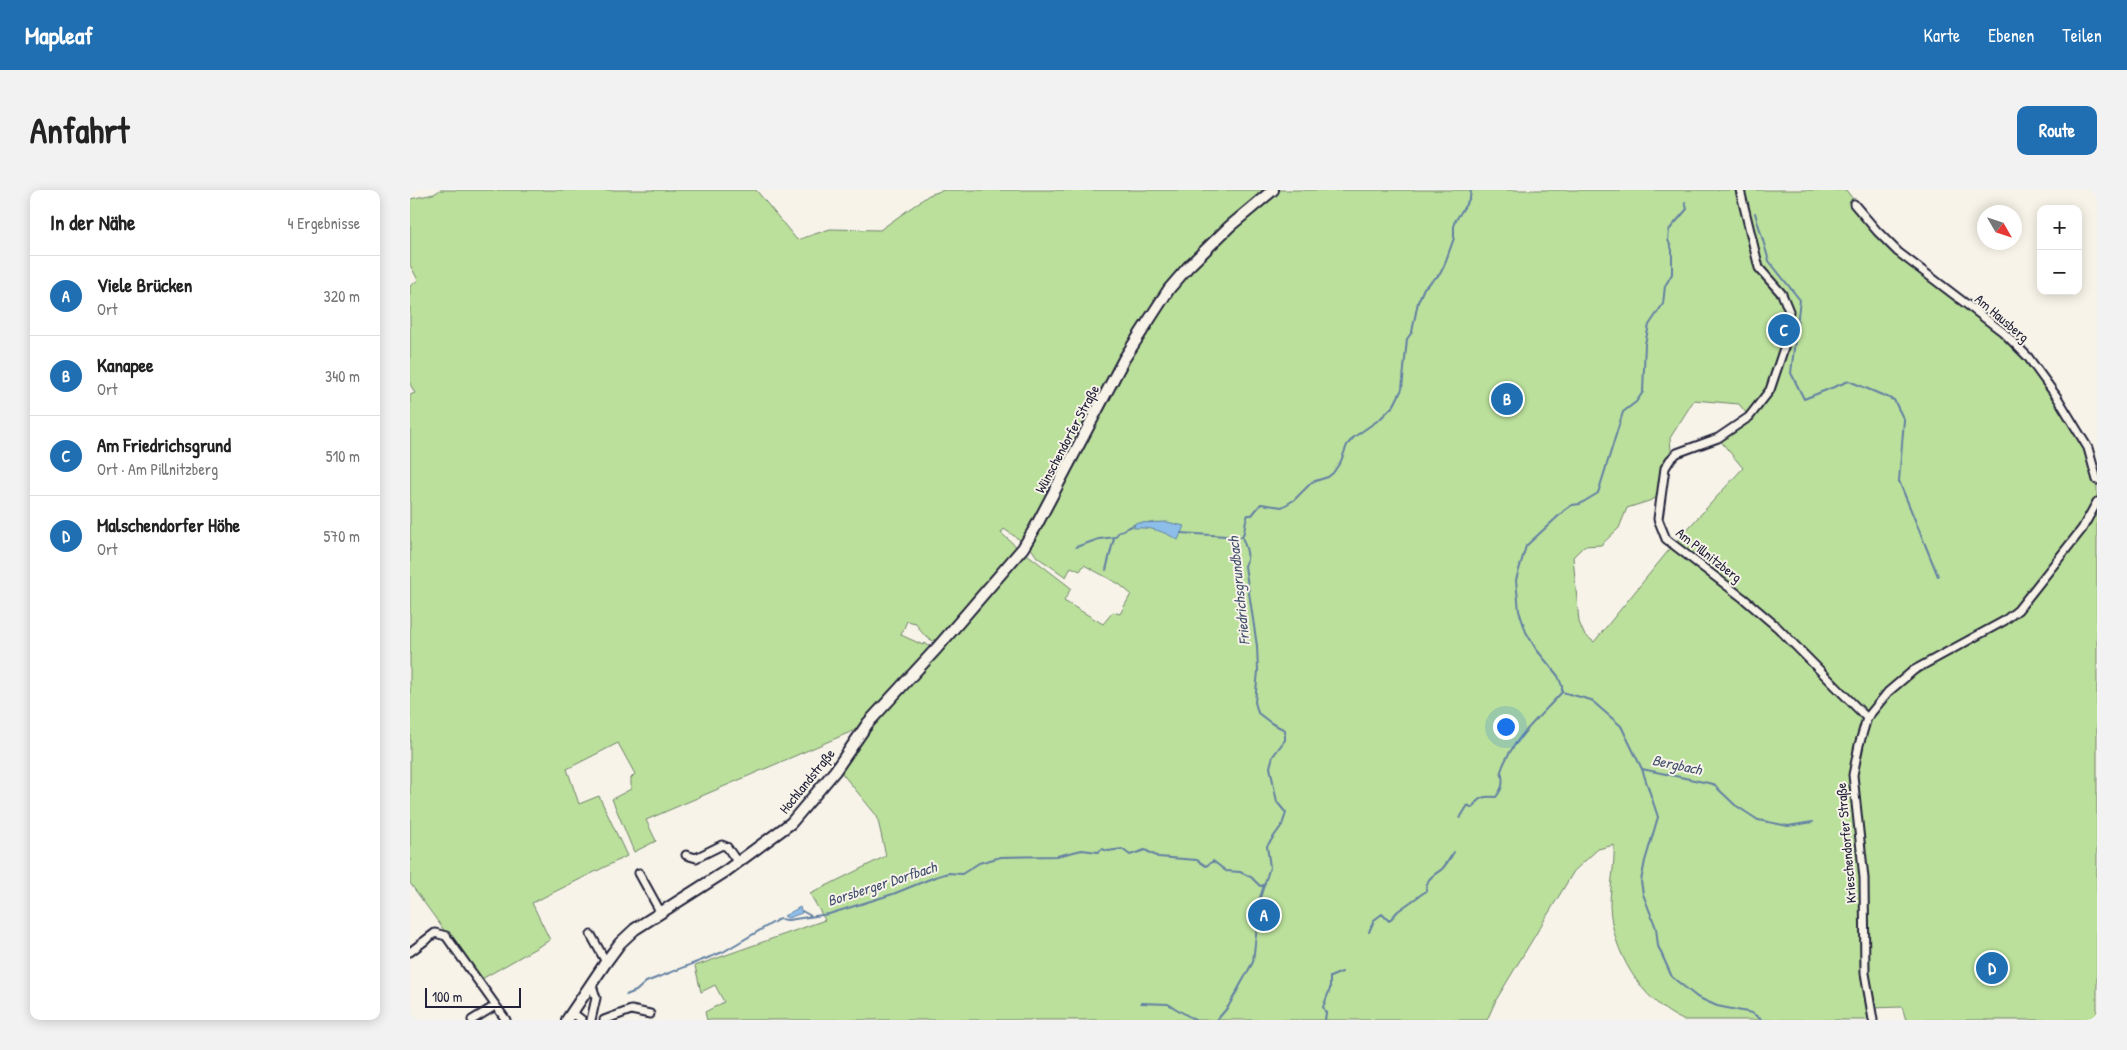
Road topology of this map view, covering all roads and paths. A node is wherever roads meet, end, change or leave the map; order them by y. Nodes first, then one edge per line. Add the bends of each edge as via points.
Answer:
1 (1273, 190) edge
2 (1740, 190) edge
3 (1854, 204) dead end
4 (2097, 480) edge
5 (2097, 502) edge
6 (885, 704) joint
7 (1867, 718) junction
8 (686, 855) dead end
9 (738, 863) junction
10 (639, 873) dead end
11 (661, 913) junction
12 (591, 935) dead end
13 (410, 952) edge
14 (606, 962) junction
15 (592, 985) junction
16 (495, 1006) junction
17 (650, 1014) dead end
18 (574, 1018) edge
19 (472, 1020) edge
20 (506, 1020) edge
21 (591, 1020) edge
22 (604, 1020) edge
23 (1873, 1020) edge

1 - 6 street, Wünschendorfer Straße via 1235,220 1169,289 1124,359 1036,528 937,648
2 - 7 street, Am Pillnitzberg via 1759,268 1782,294 1788,312 1784,348 1770,390 1750,417 1718,438 1677,453 1670,460 1665,468 1658,519 1666,539 1777,628
3 - 4 street, Am Hausberg via 1898,252 2003,332 2028,357 2088,448
5 - 7 street, Krieschendorfer Straße via 2082,529 2018,610 2004,621 1914,670 1888,692
6 - 9 street, Hochlandstraße via 857,738 836,772 791,823
7 - 23 street, Krieschendorfer Straße via 1853,776 1864,878 1865,972
8 - 9 street via 698,858 722,845
9 - 11 street, Hochlandstraße
10 - 11 street
11 - 14 street, Hochlandstraße via 635,929
12 - 14 street via 592,944
13 - 16 street via 435,933 446,936
14 - 15 street, Hochlandstraße
15 - 18 street, Hochlandstraße
15 - 21 street via 596,998
16 - 19 street
16 - 20 street
17 - 22 street via 631,1010

